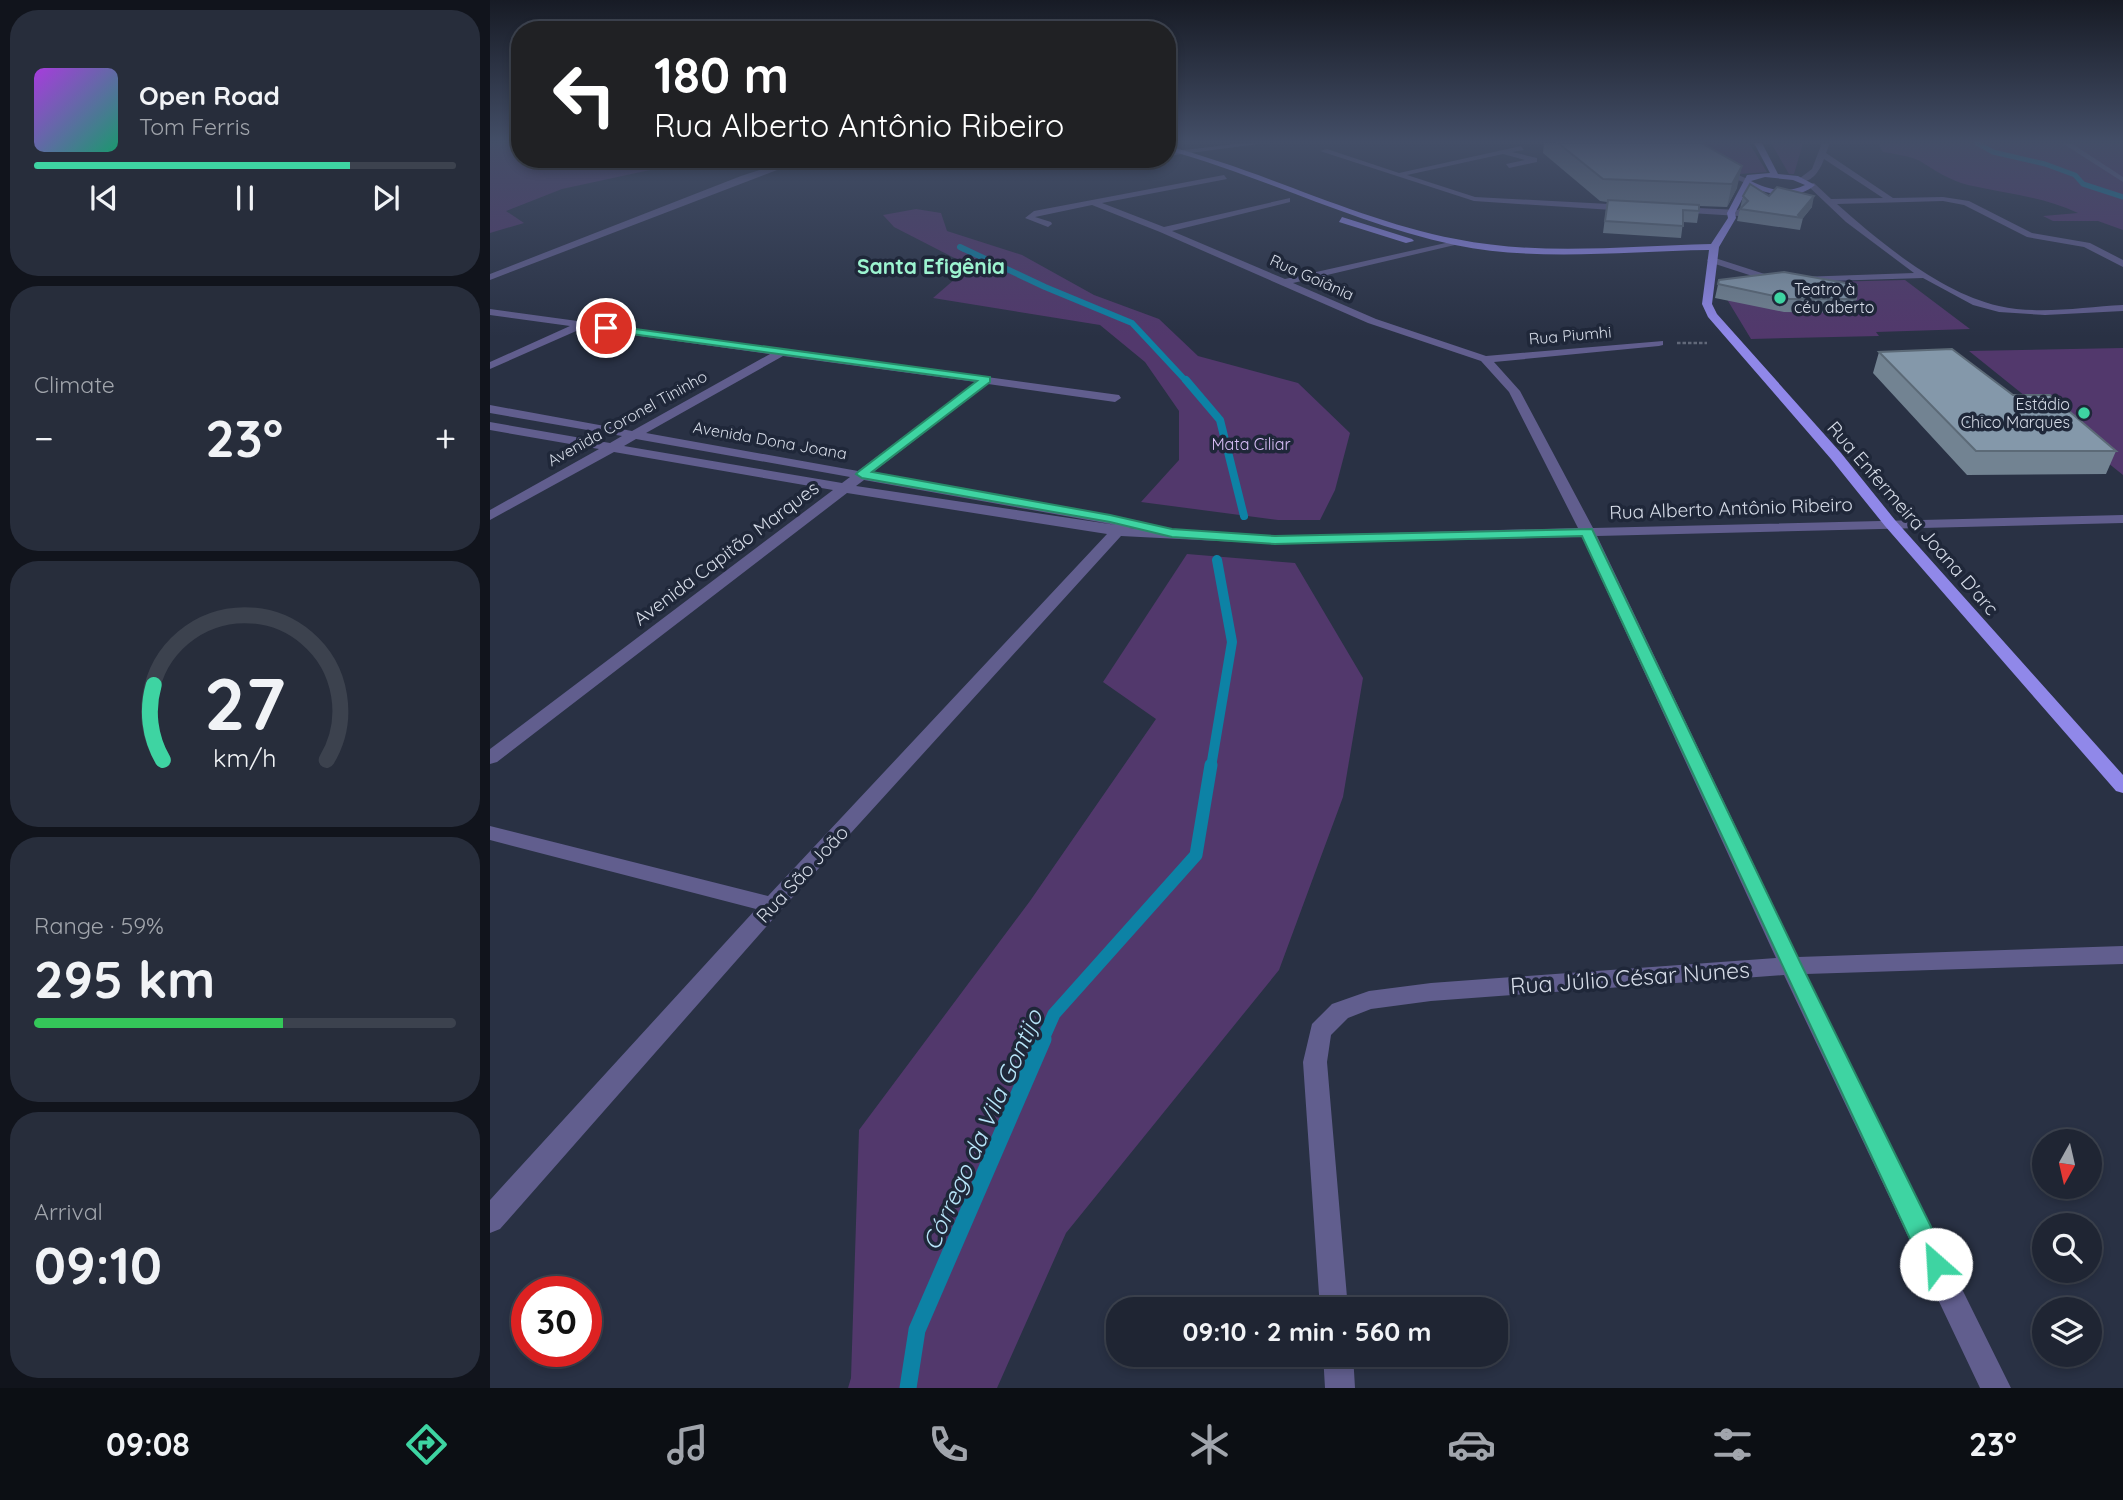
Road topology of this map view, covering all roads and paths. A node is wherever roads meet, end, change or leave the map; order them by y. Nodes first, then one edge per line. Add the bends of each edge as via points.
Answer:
1 (668, 208) edge
2 (1064, 208) edge
3 (1106, 208) edge
4 (1255, 208) edge
5 (1344, 208) edge
6 (1635, 208) edge
7 (1640, 208) edge
8 (1738, 208) edge
9 (1827, 208) edge
10 (1833, 208) edge
11 (1972, 208) edge
12 (1667, 209) edge
13 (1836, 211) junction
14 (1737, 213) junction
15 (1334, 217) dead end
16 (1048, 224) dead end
17 (1163, 230) junction
18 (1456, 242) junction
19 (1439, 247) junction
20 (1519, 251) junction
21 (1713, 254) junction
22 (2123, 264) edge
23 (1926, 275) junction
24 (490, 277) edge
25 (1774, 281) junction
26 (1286, 282) junction
27 (1745, 284) edge
28 (2123, 308) edge
29 (490, 313) edge
30 (581, 325) junction
31 (1703, 334) dead end
32 (1659, 343) joint
33 (781, 352) junction
34 (1485, 359) junction
35 (490, 366) edge
36 (986, 380) junction
37 (1115, 398) dead end
38 (490, 410) edge
39 (490, 426) edge
40 (634, 435) junction
41 (611, 447) junction
42 (862, 474) junction
43 (844, 488) junction
44 (490, 516) edge
45 (2123, 519) edge
46 (1890, 523) junction
47 (1123, 527) junction
48 (1587, 531) junction
49 (490, 758) edge
50 (2123, 787) edge
51 (490, 834) edge
52 (772, 905) junction
53 (2123, 955) edge
54 (1791, 966) junction
55 (490, 1220) edge
56 (1333, 1297) edge
57 (1339, 1367) edge
58 (1340, 1388) edge
59 (1996, 1388) edge

1 - 24 street
2 - 16 street via 1029,218
3 - 17 street, Rua Goiânia
4 - 17 street
5 - 18 main road
6 - 7 street
8 - 14 main road, Rua Enfermeira Joana D'arc
9 - 13 street
10 - 13 street
11 - 22 street via 2030,235 2087,245
12 - 14 street
13 - 23 street
14 - 21 main road, Rua Enfermeira Joana D'arc
15 - 19 main road via 1391,237
17 - 26 street, Rua Goiânia
18 - 19 street
18 - 20 main road
19 - 20 main road
19 - 26 street
20 - 21 main road
21 - 25 street
21 - 46 main road, Rua Enfermeira Joana D'arc via 1714,289 1707,304 1712,314
23 - 25 street
23 - 28 street via 1980,304 2011,311
25 - 27 street
26 - 34 street, Rua Goiânia via 1372,321
29 - 30 street
30 - 33 street
30 - 35 street
31 - 32 path via 1708,343
32 - 34 street, Rua Piumhi
33 - 36 street
33 - 40 street, Avenida Coronel Tininho
34 - 48 street via 1514,391
36 - 37 street
36 - 42 street, Avenida Capitão Marques
38 - 40 street, Avenida Dona Joana
39 - 41 street, Avenida Dona Joana
40 - 41 street, Avenida Coronel Tininho
40 - 42 street, Avenida Dona Joana
41 - 43 street, Avenida Dona Joana
41 - 44 street, Avenida Coronel Tininho
42 - 43 street, Avenida Capitão Marques
42 - 47 street, Avenida Dona Joana
43 - 47 street, Avenida Dona Joana
43 - 49 street, Avenida Capitão Marques
45 - 46 street, Rua Alberto Antônio Ribeiro
46 - 48 street, Rua Alberto Antônio Ribeiro
46 - 50 main road, Rua Enfermeira Joana D'arc
47 - 48 street, Rua Alberto Antônio Ribeiro via 1275,540
47 - 52 street, Rua São João
48 - 54 street
51 - 52 street
52 - 55 street, Rua São João
53 - 54 street, Rua Júlio César Nunes
54 - 56 street, Rua Júlio César Nunes via 1432,992 1369,1000 1340,1011 1320,1031 1315,1062
54 - 59 street
57 - 58 street

